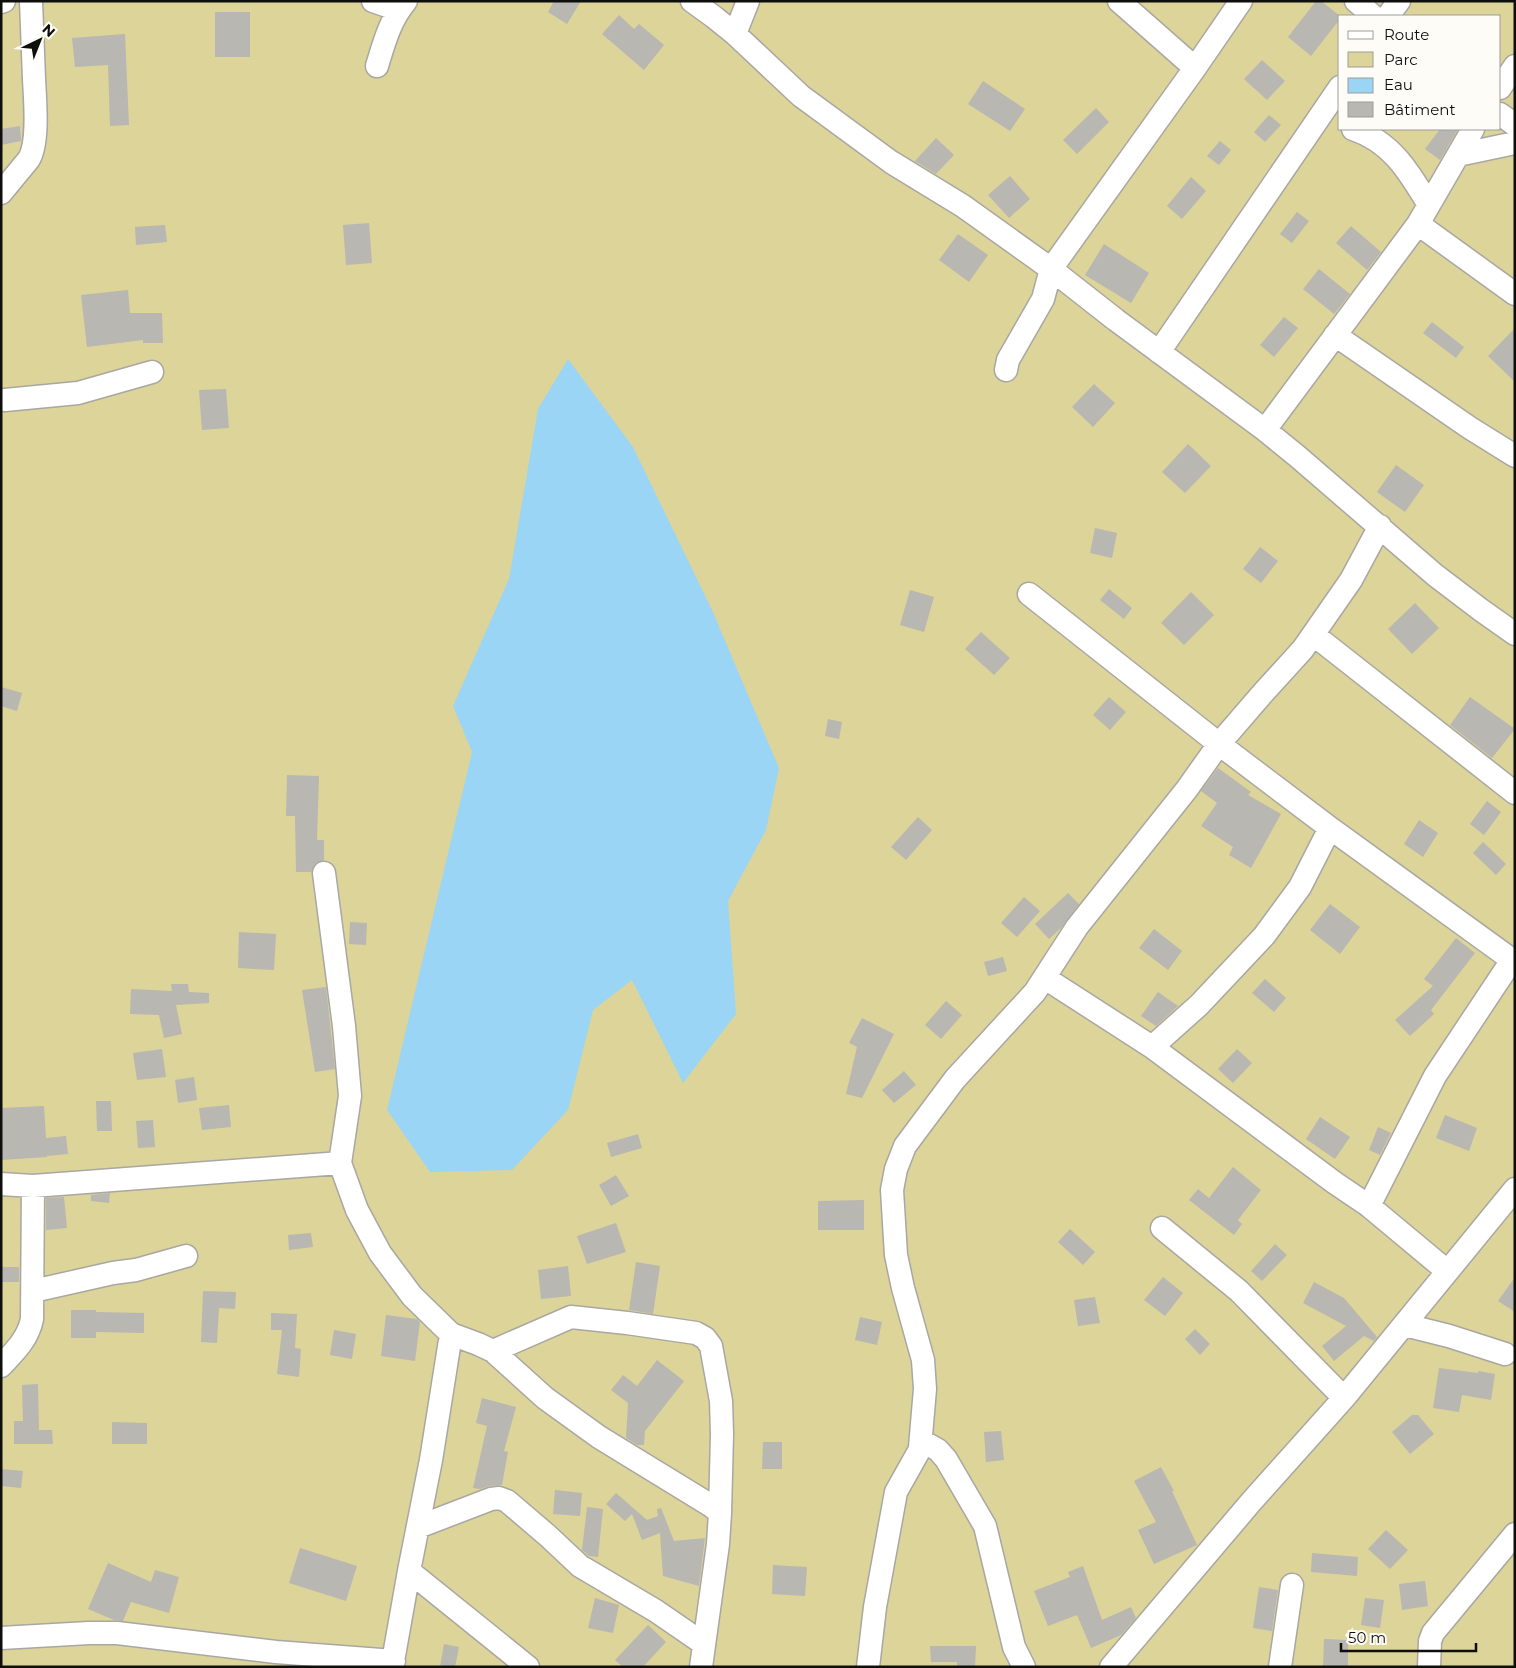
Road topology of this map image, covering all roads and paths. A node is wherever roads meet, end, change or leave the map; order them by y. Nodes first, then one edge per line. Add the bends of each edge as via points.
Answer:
1 (31, 1) edge
2 (373, 1) edge
3 (692, 1) edge
4 (748, 1) edge
5 (1119, 1) edge
6 (1241, 1) edge
7 (1356, 1) edge
8 (1399, 1) edge
9 (402, 6) edge
10 (1372, 15) edge
11 (1389, 15) edge
12 (735, 34) junction
13 (377, 66) dead end
14 (1515, 66) edge
15 (1195, 68) junction
16 (1501, 87) edge
17 (1338, 89) edge
18 (1501, 115) edge
19 (1314, 124) junction
20 (1515, 125) edge
21 (1338, 127) edge
22 (1356, 130) edge
23 (1472, 130) edge
24 (1515, 143) edge
25 (1458, 155) junction
26 (1, 193) edge
27 (1424, 215) junction
28 (1051, 268) junction
29 (1515, 294) edge
30 (1335, 335) junction
31 (1159, 352) junction
32 (1006, 370) dead end
33 (152, 372) dead end
34 (3, 396) edge
35 (1264, 430) junction
36 (1515, 456) edge
37 (1380, 526) junction
38 (1028, 594) dead end
39 (1515, 634) edge
40 (1314, 635) junction
41 (1219, 744) junction
42 (1515, 793) edge
43 (1330, 828) junction
44 (324, 873) dead end
45 (1513, 961) edge
46 (1045, 978) junction
47 (1152, 1047) junction
48 (340, 1163) junction
49 (1, 1184) edge
50 (33, 1186) junction
51 (1515, 1189) edge
52 (1369, 1206) junction
53 (1162, 1228) dead end
54 (186, 1256) dead end
55 (1447, 1271) junction
56 (33, 1291) junction
57 (1405, 1325) junction
58 (451, 1334) junction
59 (493, 1351) junction
60 (1505, 1354) dead end
61 (1, 1366) edge
62 (1344, 1398) junction
63 (920, 1447) junction
64 (720, 1513) junction
65 (418, 1527) junction
66 (1515, 1534) edge
67 (409, 1571) junction
68 (1292, 1585) dead end
69 (1, 1638) edge
70 (704, 1644) junction
71 (393, 1664) edge
72 (528, 1667) edge
73 (701, 1667) edge
74 (868, 1667) edge
75 (1024, 1667) edge
76 (1111, 1667) edge
77 (1280, 1667) edge
78 (1429, 1667) edge

1 - 26 street via 34,145 29,159
2 - 9 street
3 - 12 street
4 - 12 street
5 - 15 street
6 - 15 street
7 - 10 street
8 - 11 street
9 - 13 street via 385,37
12 - 28 street via 801,96 891,162 963,206
14 - 16 street
15 - 28 street
17 - 19 street
18 - 20 street
19 - 21 street
19 - 31 street
22 - 27 street via 1378,139 1409,172
23 - 25 street
24 - 25 street
25 - 27 street
27 - 29 street
27 - 30 street
28 - 31 street
28 - 32 street via 1043,300 1008,360
30 - 35 street
30 - 36 street
31 - 35 street
33 - 34 street via 78,393
35 - 37 street
37 - 39 street via 1435,574
37 - 40 street via 1351,580
38 - 41 street
40 - 41 street
40 - 42 street
41 - 43 street
41 - 46 street via 1077,927
43 - 45 street
43 - 47 street via 1300,888 1264,936 1199,1005
44 - 48 street via 350,1096
45 - 52 street via 1435,1076
46 - 47 street
46 - 63 street via 955,1079 905,1146 896,1169 892,1190 896,1255 923,1360 925,1389
47 - 52 street
48 - 50 street
48 - 58 street via 357,1210 380,1253 412,1296
49 - 50 street
50 - 56 street
51 - 55 street
52 - 55 street
53 - 62 street via 1239,1291
54 - 56 street
55 - 57 street
56 - 61 street via 30,1330
57 - 60 street
57 - 62 street
58 - 59 street
58 - 65 street
59 - 64 street via 545,1398 599,1437
59 - 64 street via 571,1317 696,1333 705,1338 711,1346 721,1401
62 - 76 street
63 - 74 street via 896,1492 875,1607
63 - 75 street via 924,1442 946,1459 986,1526 1014,1647
64 - 70 street
65 - 67 street
65 - 70 street via 491,1499 507,1501 580,1566
66 - 78 street via 1433,1634
67 - 71 street
67 - 72 street
68 - 77 street
69 - 71 street via 117,1633
70 - 73 street

